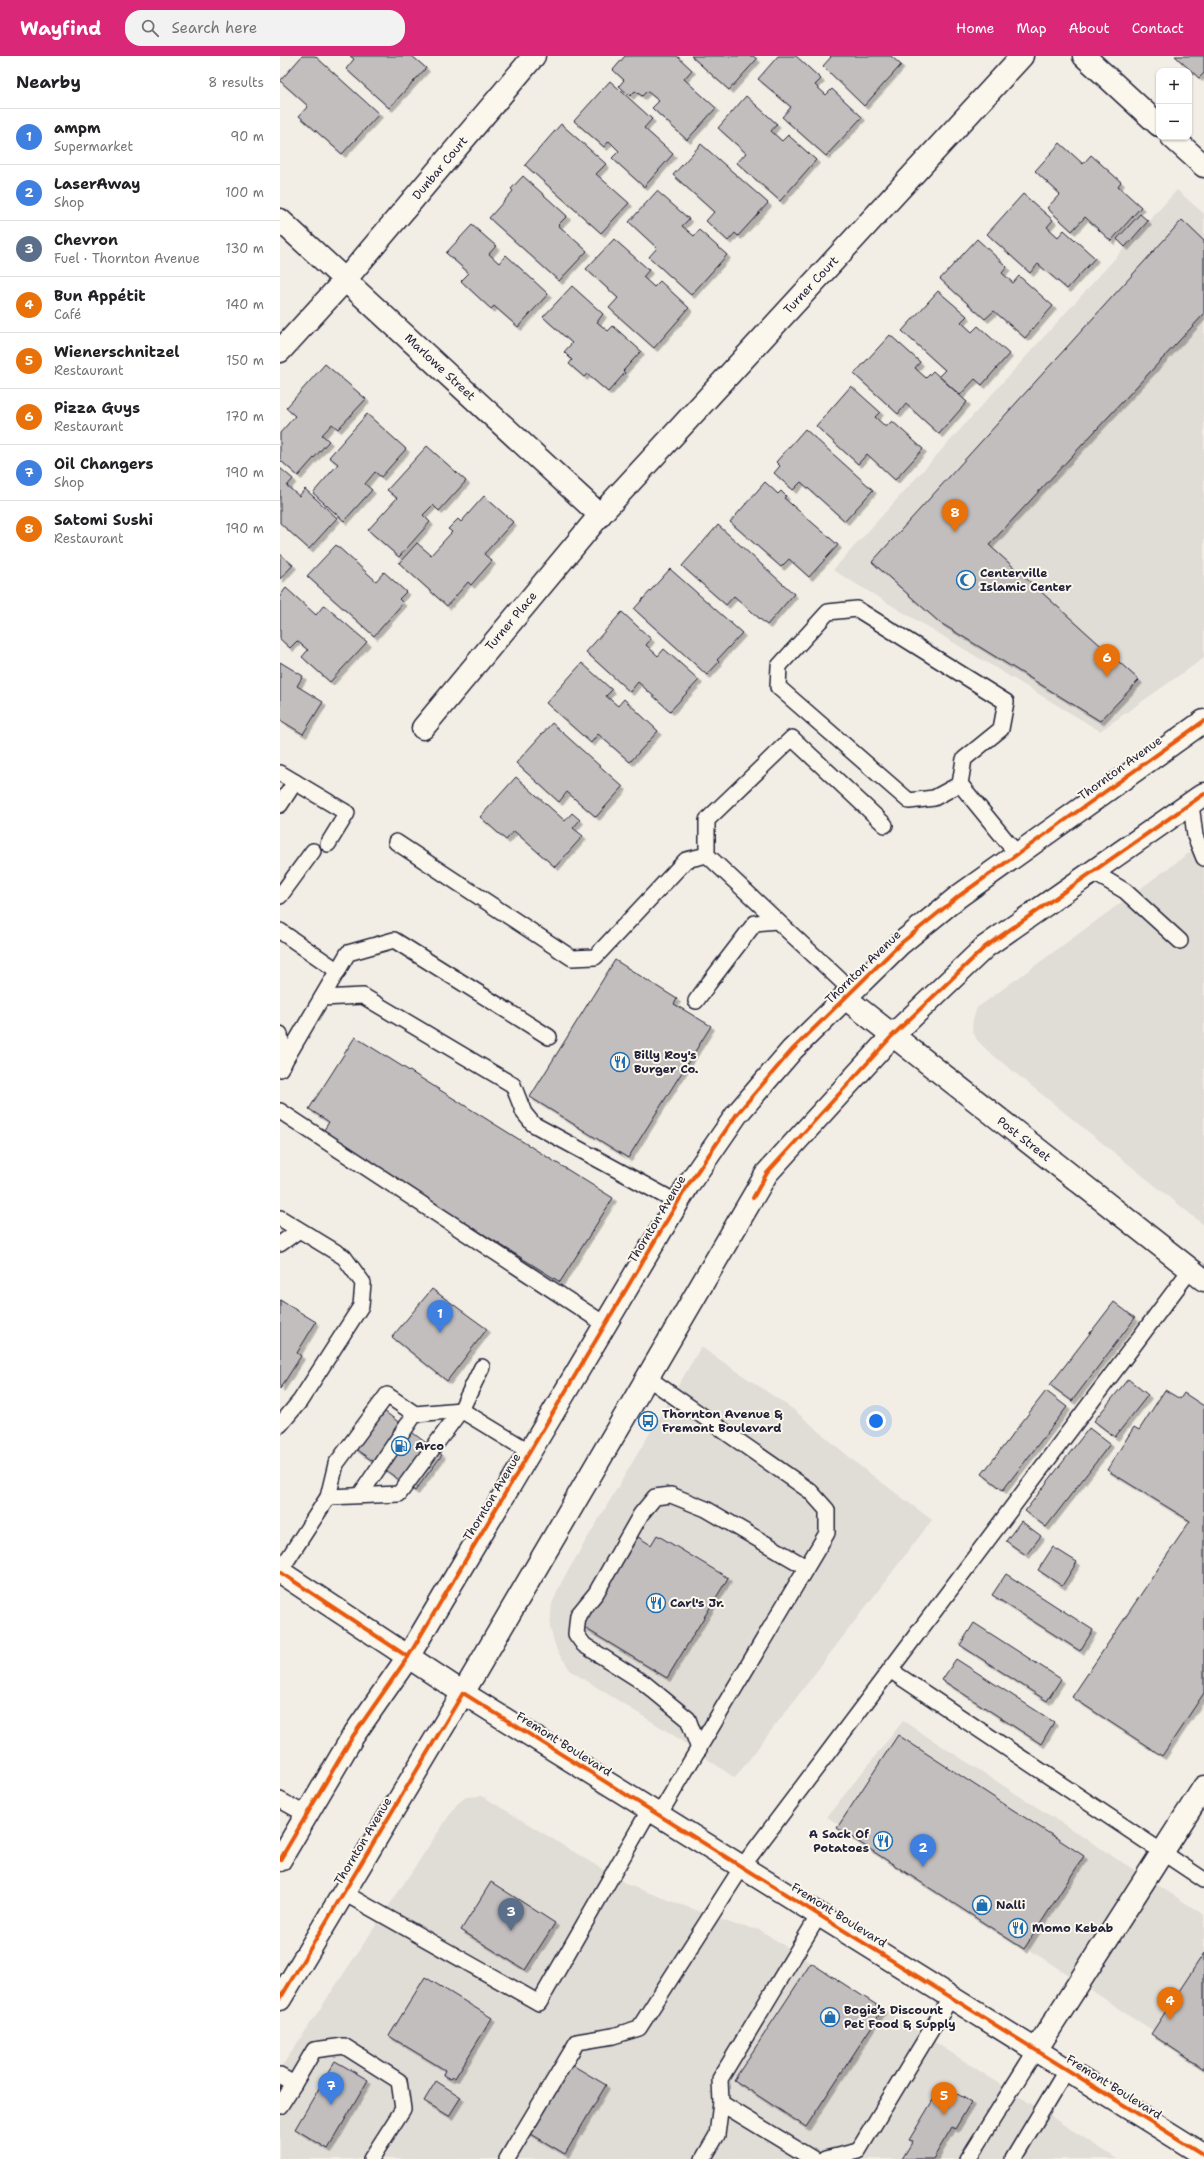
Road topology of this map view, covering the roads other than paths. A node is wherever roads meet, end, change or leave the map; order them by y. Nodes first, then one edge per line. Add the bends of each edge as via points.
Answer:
1 (534, 56) edge
2 (1022, 56) edge
3 (1084, 56) edge
4 (1156, 122) edge
5 (1175, 140) edge
6 (1204, 166) edge
7 (280, 220) edge
8 (346, 279) junction
9 (280, 351) edge
10 (600, 515) junction
11 (1204, 721) edge
12 (423, 728) dead end
13 (280, 773) edge
14 (295, 782) junction
15 (960, 784) junction
16 (1197, 799) edge
17 (280, 805) edge
18 (885, 825) dead end
19 (396, 842) dead end
20 (328, 844) dead end
21 (313, 851) dead end
22 (1017, 854) junction
23 (707, 855) junction
24 (1204, 858) edge
25 (1093, 872) junction
26 (280, 896) edge
27 (777, 920) junction
28 (280, 931) edge
29 (1180, 941) dead end
30 (338, 971) junction
31 (848, 994) junction
32 (322, 998) junction
33 (696, 1001) dead end
34 (280, 1034) edge
35 (892, 1036) junction
36 (549, 1037) dead end
37 (282, 1066) edge
38 (280, 1111) edge
39 (678, 1203) junction
40 (280, 1218) edge
41 (298, 1231) junction
42 (280, 1244) edge
43 (1197, 1274) edge
44 (606, 1324) junction
45 (482, 1367) dead end
46 (648, 1378) junction
47 (461, 1410) junction
48 (415, 1414) junction
49 (280, 1425) edge
50 (530, 1452) junction
51 (360, 1495) junction
52 (328, 1497) junction
53 (806, 1567) junction
54 (280, 1571) edge
55 (408, 1657) junction
56 (890, 1670) junction
57 (463, 1693) junction
58 (699, 1749) junction
59 (1204, 1787) edge
60 (280, 1800) edge
61 (654, 1812) junction
62 (307, 1815) junction
63 (1161, 1852) junction
64 (280, 1860) edge
65 (742, 1867) junction
66 (1204, 1880) edge
67 (344, 1893) junction
68 (819, 1915) junction
69 (951, 1997) junction
70 (280, 1999) edge
71 (1036, 2050) junction
72 (1067, 2069) junction
73 (280, 2076) edge
74 (294, 2084) junction
75 (721, 2103) junction
76 (280, 2106) edge
77 (1204, 2155) edge
78 (371, 2159) edge
79 (507, 2159) edge
80 (704, 2159) edge
81 (813, 2159) edge
82 (825, 2159) edge
83 (968, 2159) edge
84 (1013, 2159) edge

1 - 8 street, Dunbar Court
2 - 10 street, Turner Court
3 - 4 street
5 - 6 street
7 - 8 street, Marlowe Street
8 - 9 street, Dunbar Court
8 - 10 street, Marlowe Street
10 - 12 street, Turner Place
11 - 22 street, Thornton Avenue
13 - 14 lane
14 - 17 lane
14 - 20 lane via 348,813
15 - 15 lane via 964,759 1001,729 1006,702 858,609 828,612 780,666 778,687 909,801 934,798
15 - 22 lane
16 - 24 lane via 1195,836
16 - 25 street, Thornton Avenue
18 - 23 lane via 792,738 707,820
19 - 23 lane via 572,958 595,957 686,860
21 - 26 lane
22 - 31 street, Thornton Avenue via 959,896 900,944
23 - 27 lane
25 - 29 lane via 1125,891
25 - 35 street, Thornton Avenue via 985,947
27 - 31 lane
27 - 33 lane via 755,923
28 - 30 lane
30 - 32 lane
30 - 36 lane via 348,953 394,940
31 - 35 street, Post Street
31 - 39 street, Thornton Avenue via 792,1050 737,1114
32 - 37 lane
32 - 39 lane via 363,996 514,1085 524,1113 533,1124
34 - 37 lane
35 - 43 street, Post Street
35 - 46 street, Thornton Avenue via 767,1173
38 - 44 lane
39 - 44 street, Thornton Avenue
40 - 41 lane
41 - 42 lane
41 - 49 lane via 344,1257 363,1283 361,1306 300,1401
43 - 56 lane
44 - 50 street, Thornton Avenue
45 - 47 lane
46 - 53 lane via 810,1491 827,1510 827,1532
46 - 57 street, Thornton Avenue
47 - 48 lane
47 - 50 lane
47 - 51 lane via 399,1494
48 - 51 lane
48 - 52 lane via 387,1395 336,1464
50 - 55 street, Thornton Avenue
51 - 52 lane
52 - 54 lane
53 - 58 lane
53 - 58 lane via 706,1509 671,1495 655,1497 641,1514 596,1593 578,1615 576,1634 584,1645 644,1683 688,1719
54 - 55 street, Fremont Boulevard
55 - 57 street, Fremont Boulevard
55 - 62 street, Thornton Avenue via 353,1736
56 - 63 lane
56 - 65 lane
57 - 61 street, Fremont Boulevard
57 - 67 street, Thornton Avenue
58 - 61 lane
59 - 63 street
60 - 62 lane
61 - 65 street, Fremont Boulevard
61 - 67 lane via 539,2003
62 - 64 street, Thornton Avenue
63 - 66 lane
63 - 71 street
65 - 68 street, Fremont Boulevard
65 - 79 lane via 639,2028 613,2036 577,2042
67 - 70 street, Thornton Avenue
68 - 69 street, Fremont Boulevard
68 - 75 lane via 720,2079
69 - 71 street, Fremont Boulevard
69 - 82 lane via 858,2151
71 - 72 street, Fremont Boulevard
71 - 83 lane
72 - 77 street, Fremont Boulevard
72 - 84 lane
73 - 74 lane
74 - 76 lane
74 - 78 lane via 314,2050 344,2046 399,2081 403,2109
75 - 80 lane via 717,2135
75 - 81 lane

